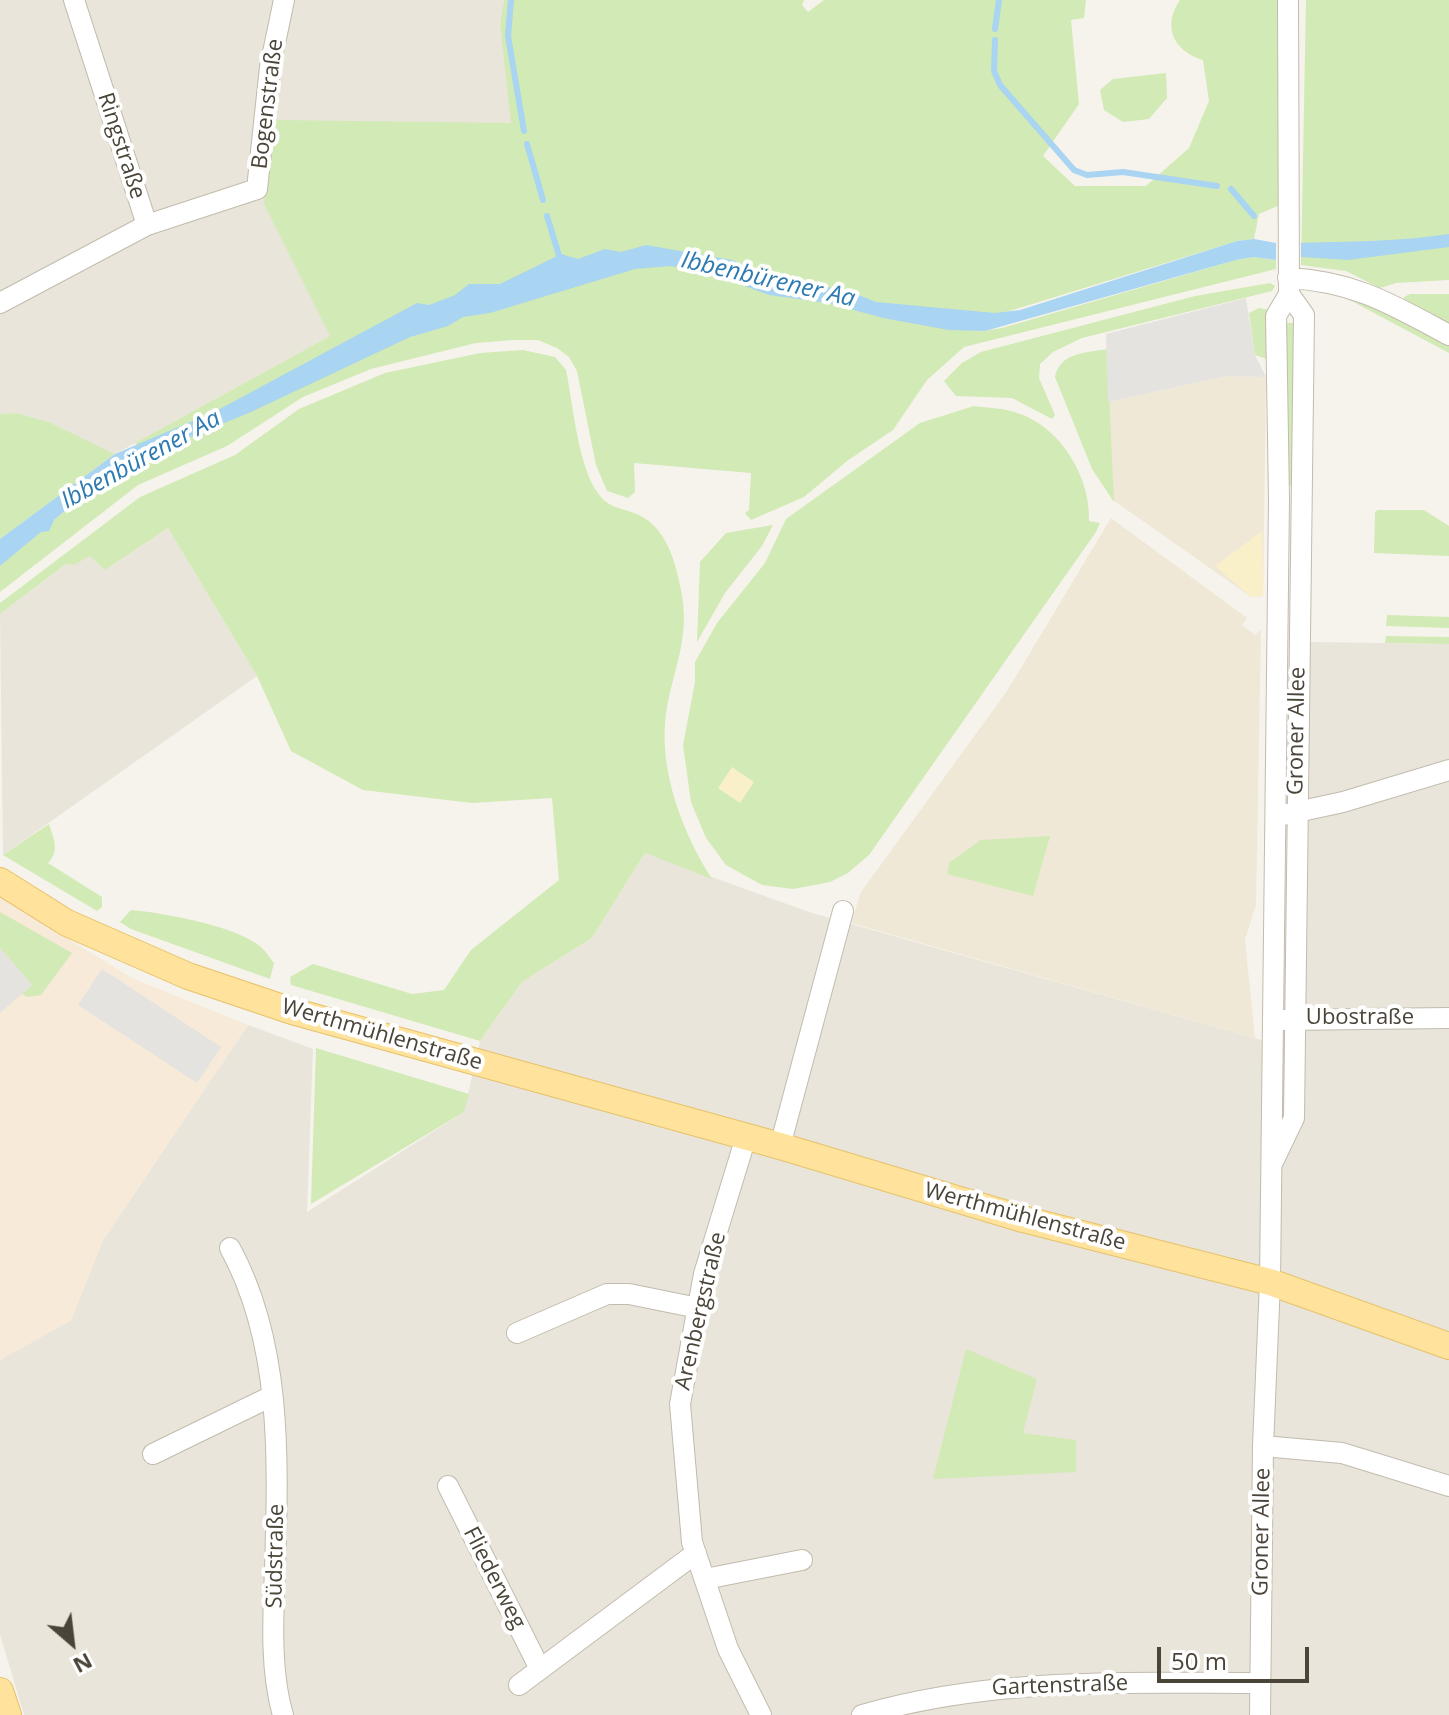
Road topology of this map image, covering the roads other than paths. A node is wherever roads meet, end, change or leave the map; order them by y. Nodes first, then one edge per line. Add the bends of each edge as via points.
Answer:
1 (74, 0) edge
2 (284, 0) edge
3 (1288, 0) edge
4 (147, 225) junction
5 (1289, 280) junction
6 (0, 303) edge
7 (1449, 335) edge
8 (1449, 770) edge
9 (1296, 812) junction
10 (1275, 817) junction
11 (0, 881) edge
12 (843, 911) dead end
13 (1294, 1018) junction
14 (1449, 1018) edge
15 (1271, 1023) junction
16 (746, 1137) junction
17 (780, 1146) junction
18 (1270, 1168) junction
19 (230, 1248) dead end
20 (1270, 1282) junction
21 (698, 1308) junction
22 (517, 1333) dead end
23 (1449, 1346) edge
24 (272, 1396) junction
25 (1263, 1446) junction
26 (153, 1454) dead end
27 (448, 1486) dead end
28 (1449, 1486) edge
29 (696, 1553) junction
30 (802, 1560) dead end
31 (705, 1579) junction
32 (540, 1669) junction
33 (1260, 1683) junction
34 (519, 1685) dead end
35 (0, 1691) edge
36 (8, 1715) edge
37 (283, 1715) edge
38 (761, 1715) edge
39 (862, 1715) edge
40 (1260, 1715) edge

1 - 4 street, Ringstraße
2 - 4 street, Bogenstraße via 270,67 257,189
3 - 5 street, Groner Allee
4 - 6 street, Ringstraße
5 - 7 street via 1345,285
5 - 9 street, Groner Allee via 1304,315
5 - 10 street, Groner Allee via 1276,316
8 - 9 street
9 - 10 street
9 - 13 street, Groner Allee
10 - 15 street, Groner Allee
11 - 16 main road, Werthmühlenstraße via 67,923 188,976 292,1011
12 - 17 street
13 - 14 street, Ubostraße
13 - 15 street, Ubostraße
13 - 18 street, Groner Allee via 1294,1118
15 - 18 street, Groner Allee
16 - 17 main road, Werthmühlenstraße
16 - 21 street, Arenbergstraße
17 - 20 main road, Werthmühlenstraße via 1023,1219
18 - 20 street, Groner Allee
19 - 24 street, Südstraße via 255,1307
20 - 23 main road, Werthmühlenstraße
20 - 25 street, Groner Allee
21 - 22 street via 607,1294
21 - 29 street, Arenbergstraße via 680,1404
24 - 26 street
24 - 37 street, Südstraße via 278,1475 274,1600
25 - 28 street, Groner Allee via 1342,1453
25 - 33 street, Groner Allee
27 - 32 street, Fliederweg
29 - 31 street, Arenbergstraße
29 - 32 street
30 - 31 street
31 - 38 street, Arenbergstraße via 728,1649
32 - 34 street
33 - 39 street, Gartenstraße via 1007,1686
33 - 40 street, Groner Allee
35 - 36 main road

